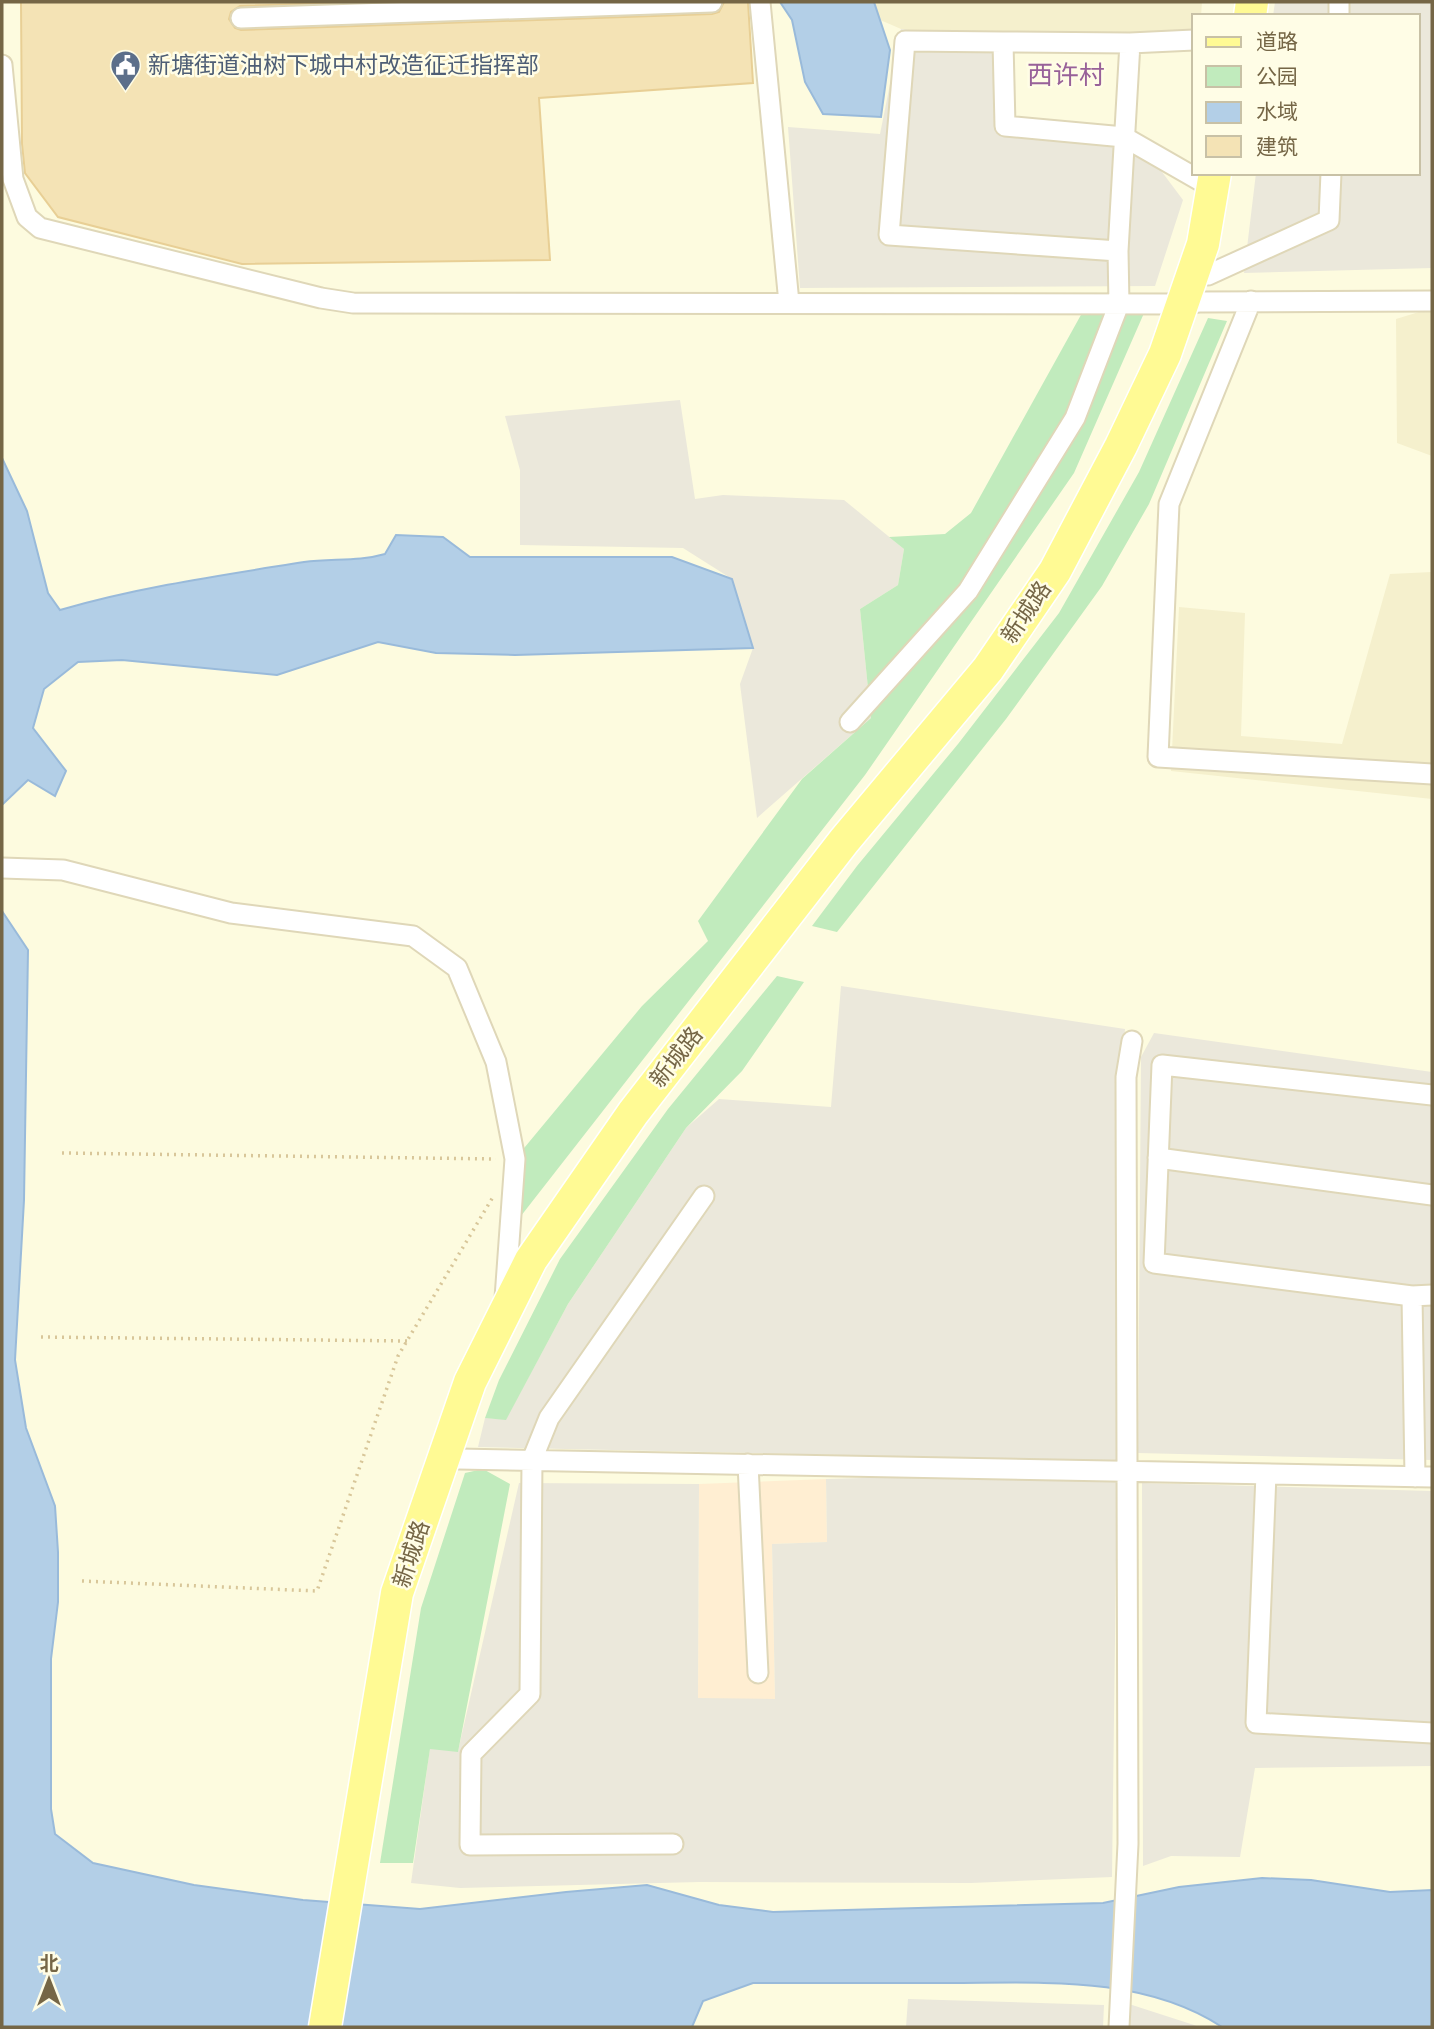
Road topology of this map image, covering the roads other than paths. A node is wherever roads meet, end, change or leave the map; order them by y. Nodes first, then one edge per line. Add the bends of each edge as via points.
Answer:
1 (712, 2) edge
2 (760, 2) edge
3 (242, 18) dead end
4 (1192, 40) edge
5 (1003, 42) junction
6 (1130, 43) junction
7 (2, 65) edge
8 (1124, 136) junction
9 (1192, 166) edge
10 (1331, 175) edge
11 (1219, 178) edge
12 (1118, 251) junction
13 (1196, 294) junction
14 (1251, 301) junction
15 (1432, 301) edge
16 (789, 303) junction
17 (1119, 304) junction
18 (850, 722) dead end
19 (1432, 774) edge
20 (2, 868) edge
21 (1132, 1041) dead end
22 (1432, 1095) edge
23 (1158, 1158) junction
24 (1432, 1195) edge
25 (704, 1196) dead end
26 (1432, 1295) edge
27 (1412, 1296) junction
28 (504, 1313) junction
29 (458, 1459) junction
30 (532, 1460) junction
31 (748, 1464) junction
32 (1128, 1471) junction
33 (1266, 1474) junction
34 (1423, 1477) edge
35 (758, 1673) dead end
36 (1432, 1733) edge
37 (673, 1844) dead end
38 (355, 1895) junction
39 (326, 2027) edge
40 (344, 2027) edge
41 (1119, 2027) edge

1 - 3 street
2 - 16 street
4 - 6 street
5 - 6 street
5 - 8 street via 1005,126
5 - 12 street via 905,41 889,234
6 - 8 street
7 - 16 street via 13,179 27,217 40,228 353,303
8 - 9 street
8 - 12 street
10 - 13 street via 1329,220
11 - 13 main road, 新城路
12 - 17 street
13 - 14 street
13 - 17 street
13 - 28 main road, 新城路 via 1055,571 988,669 844,841 633,1113 531,1260
13 - 29 main road, 新城路 via 1179,359 1068,579 1000,678 856,850 645,1121 544,1268 484,1388
14 - 15 street
14 - 19 street via 1169,504 1158,757
16 - 17 street
17 - 18 street via 1075,418 968,591
20 - 28 street via 63,870 231,913 413,936 457,968 496,1062 515,1159
21 - 32 street via 1126,1077
22 - 23 street via 1162,1065
23 - 24 street
23 - 27 street via 1154,1263
25 - 30 street via 549,1418
26 - 27 street
27 - 34 street
28 - 38 main road, 新城路 via 470,1382 397,1593
29 - 30 street
29 - 38 main road, 新城路 via 411,1597
30 - 31 street
30 - 37 street via 530,1694 471,1754 470,1845
31 - 32 street
31 - 35 street
32 - 33 street
32 - 41 street via 1128,1844
33 - 34 street
33 - 36 street via 1256,1723
38 - 39 main road, 新城路
38 - 40 main road, 新城路

